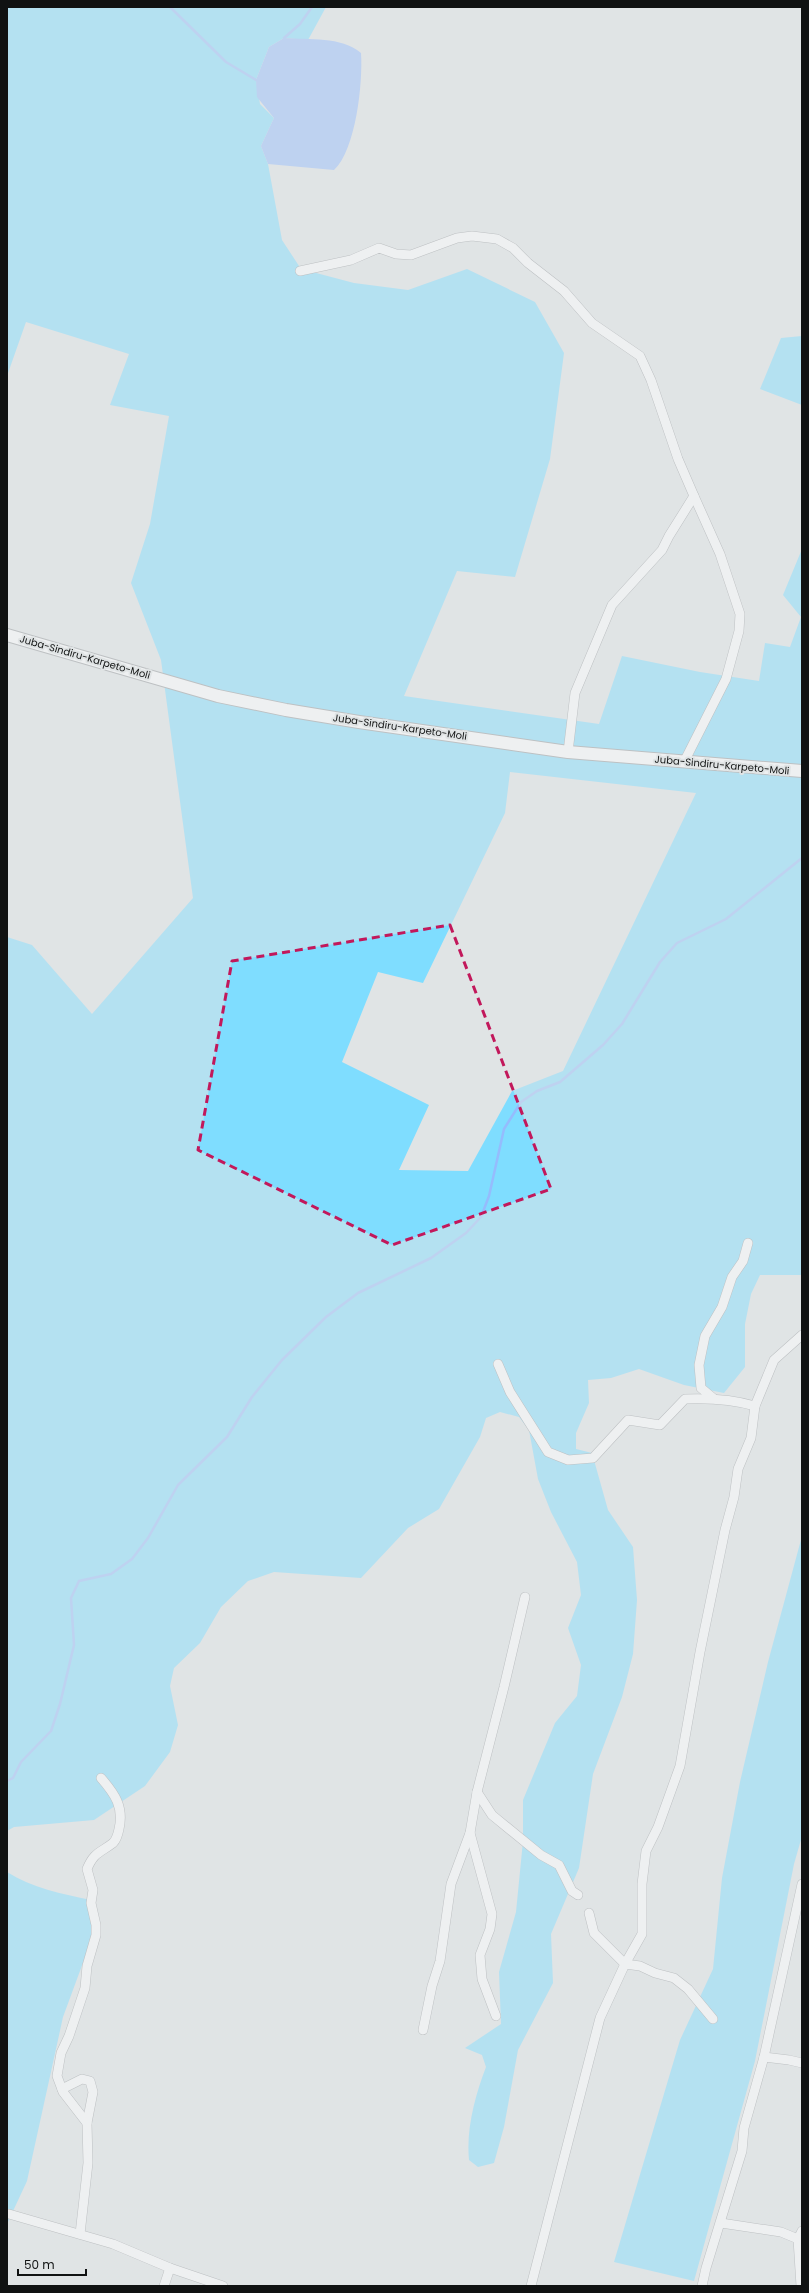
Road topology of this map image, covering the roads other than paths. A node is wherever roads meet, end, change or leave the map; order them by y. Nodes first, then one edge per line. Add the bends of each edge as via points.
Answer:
1 (300, 271) dead end
2 (694, 496) junction
3 (7, 635) edge
4 (568, 752) junction
5 (684, 762) junction
6 (802, 771) edge
7 (748, 1243) dead end
8 (802, 1335) edge
9 (498, 1364) dead end
10 (713, 1398) junction
11 (755, 1406) junction
12 (524, 1597) dead end
13 (101, 1778) dead end
14 (477, 1792) junction
15 (470, 1832) junction
16 (802, 1884) edge
17 (578, 1895) dead end
18 (589, 1913) dead end
19 (625, 1964) junction
20 (496, 2016) dead end
21 (713, 2019) dead end
22 (423, 2030) dead end
23 (764, 2057) junction
24 (802, 2064) edge
25 (62, 2090) junction
26 (87, 2123) junction
27 (9, 2214) dead end
28 (721, 2223) junction
29 (80, 2234) junction
30 (800, 2235) edge
31 (170, 2268) junction
32 (164, 2286) edge
33 (222, 2286) edge
34 (531, 2286) edge
35 (702, 2286) edge
36 (801, 2286) edge

1 - 2 street via 351,260 379,248 396,254 411,255 465,236 497,239 513,248 564,291 592,323 640,356
2 - 4 street via 662,550 612,606 575,693
2 - 5 street via 720,554 740,614 739,631 726,679
3 - 4 main road, Juba-Sindiru-Karpeto-Moli via 244,702 359,722
4 - 5 main road, Juba-Sindiru-Karpeto-Moli
5 - 6 main road, Juba-Sindiru-Karpeto-Moli
7 - 10 street via 743,1261 732,1277 722,1307 704,1336 699,1365 701,1388
8 - 11 street via 774,1360
9 - 10 street via 510,1392 548,1452 568,1460 593,1458 628,1420 660,1425 685,1399
10 - 11 street via 735,1400
11 - 19 street via 751,1438 738,1469 725,1530 680,1766 658,1827 646,1851 642,1884 642,1934
12 - 14 street via 499,1710
13 - 25 street via 117,1800 121,1820 115,1840 95,1854 87,1869 93,1890 91,1903 96,1935 87,1966 85,1988 57,2067
14 - 15 street
14 - 17 street via 492,1815 541,1855 559,1865 572,1891
15 - 20 street via 492,1914 490,1929 480,1955 482,1979
15 - 22 street via 451,1884 440,1961
16 - 23 street
18 - 19 street via 594,1933
19 - 21 street via 640,1966 674,1978 688,1989
19 - 34 street via 600,2018
23 - 24 street
23 - 28 street via 744,2128 742,2151
25 - 26 street
25 - 26 street via 82,2079 90,2081 94,2092
26 - 29 street via 88,2163
27 - 29 street
28 - 30 street
28 - 35 street
29 - 31 street via 113,2244
30 - 36 street
31 - 32 street
31 - 33 street

